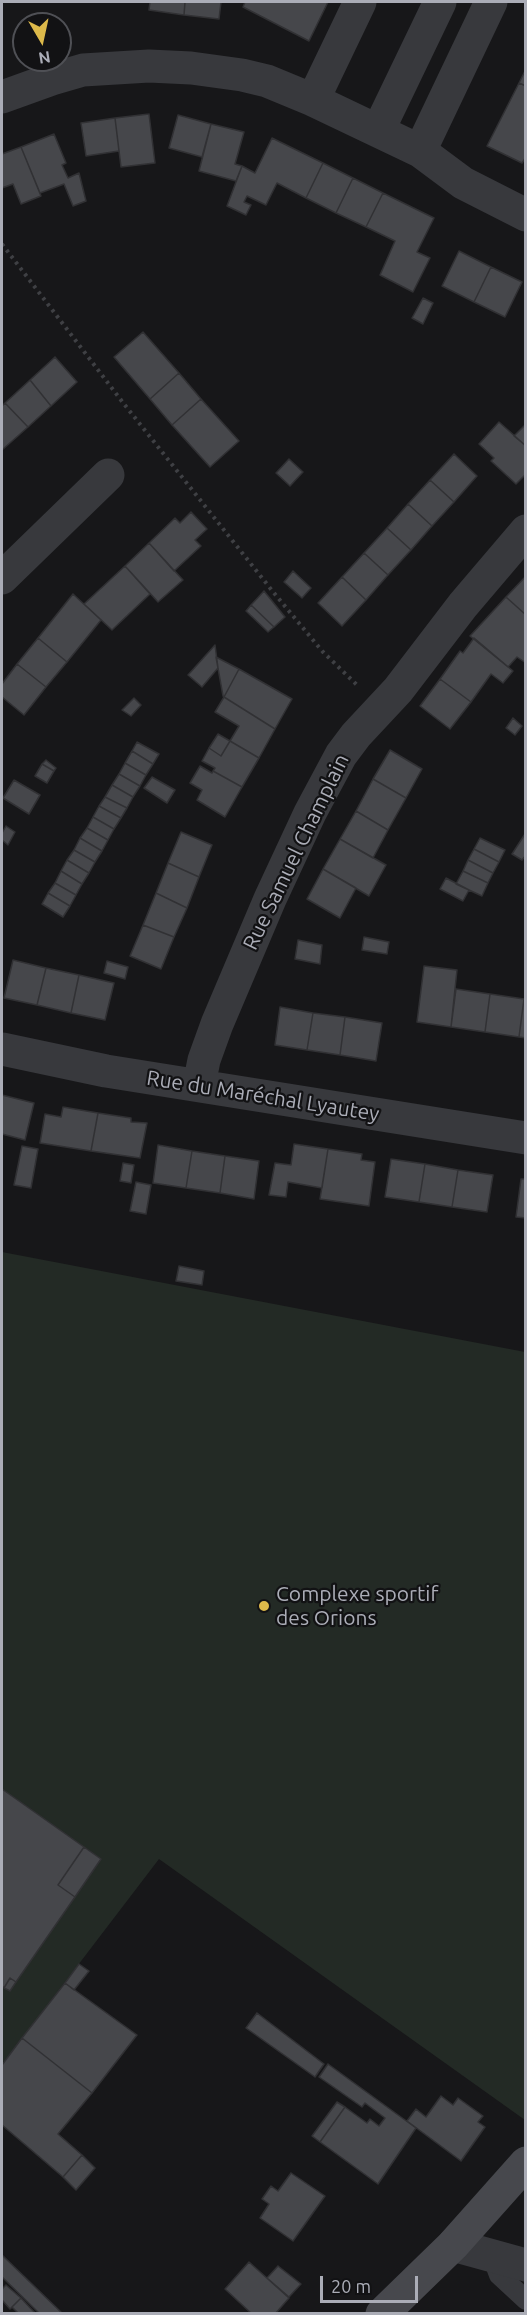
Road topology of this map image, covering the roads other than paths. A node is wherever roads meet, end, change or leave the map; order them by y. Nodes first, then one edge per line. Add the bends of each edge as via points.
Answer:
1 (360, 2) edge
2 (440, 2) edge
3 (491, 2) edge
4 (2, 97) edge
5 (313, 100) junction
6 (378, 131) junction
7 (420, 151) junction
8 (525, 215) edge
9 (108, 475) dead end
10 (525, 531) edge
11 (2, 578) edge
12 (2, 1049) edge
13 (199, 1085) junction
14 (525, 1138) edge
15 (525, 2163) edge
16 (453, 2246) junction
17 (492, 2256) junction
18 (525, 2265) edge
19 (525, 2300) edge
20 (382, 2313) edge

1 - 5 street
2 - 6 street
3 - 7 street
4 - 5 street via 83,70 149,66 242,75
5 - 6 street
6 - 7 street
7 - 8 street via 463,183
9 - 11 street
10 - 13 street, Rue Samuel Champlain via 341,755 270,899 217,1024
12 - 13 street, Rue du Maréchal Lyautey
13 - 14 street, Rue du Maréchal Lyautey
15 - 16 street
16 - 17 street
16 - 20 street
17 - 18 street
17 - 19 lane via 499,2275

